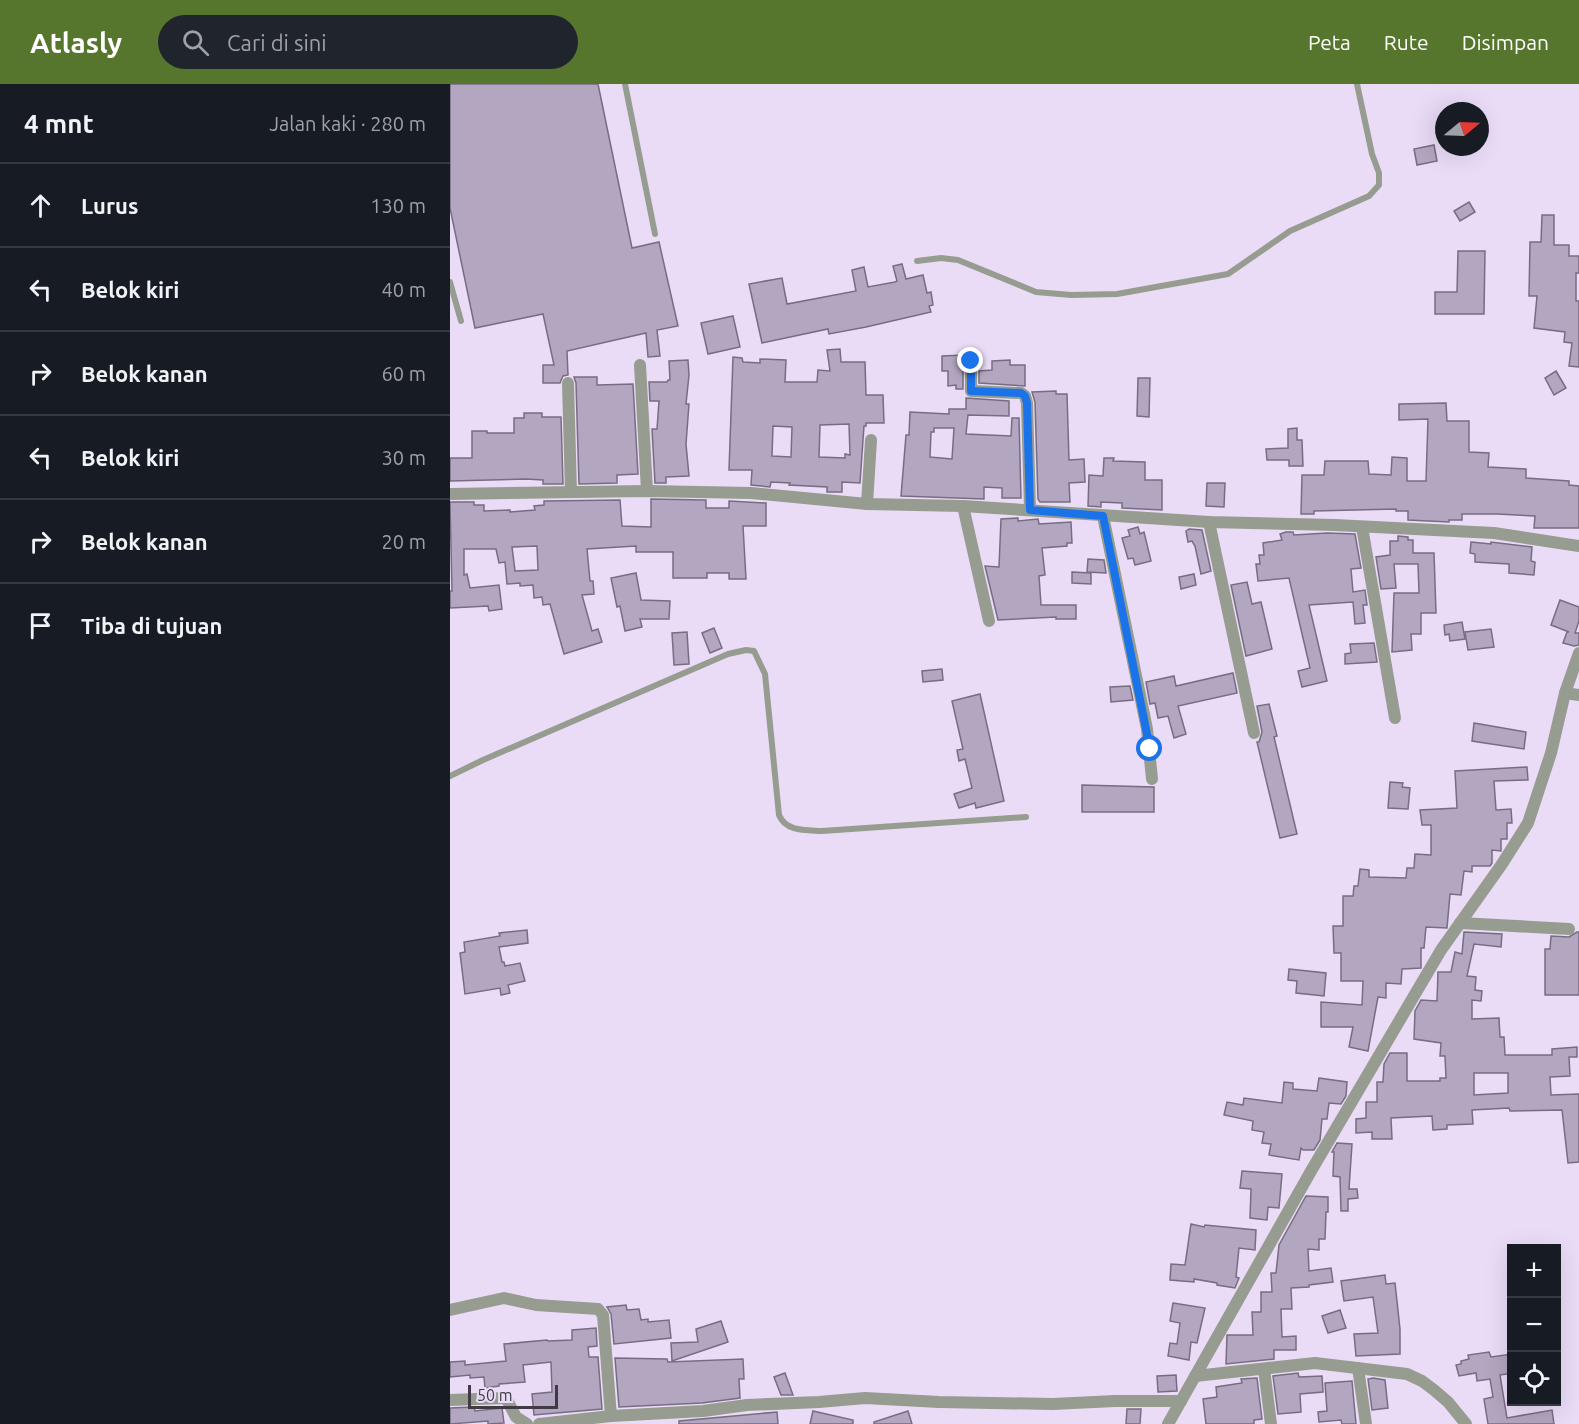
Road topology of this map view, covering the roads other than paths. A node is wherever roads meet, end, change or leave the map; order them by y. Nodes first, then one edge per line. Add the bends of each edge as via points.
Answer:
1 (625, 84) edge
2 (1357, 84) edge
3 (655, 234) dead end
4 (917, 261) dead end
5 (450, 282) edge
6 (460, 321) dead end
7 (971, 361) dead end
8 (640, 365) dead end
9 (568, 383) dead end
10 (871, 440) dead end
11 (647, 491) junction
12 (572, 492) junction
13 (450, 494) edge
14 (867, 504) junction
15 (963, 506) junction
16 (1030, 510) junction
17 (1103, 516) junction
18 (1209, 522) junction
19 (1362, 528) junction
20 (1579, 546) edge
21 (989, 621) dead end
22 (1579, 653) edge
23 (1565, 693) junction
24 (1579, 695) edge
25 (1395, 718) dead end
26 (1254, 733) dead end
27 (450, 776) edge
28 (1152, 779) dead end
29 (1026, 817) dead end
30 (1460, 923) junction
31 (1569, 928) dead end
32 (450, 1310) edge
33 (1358, 1368) junction
34 (1264, 1369) junction
35 (1195, 1376) junction
36 (450, 1400) edge
37 (1181, 1401) junction
38 (611, 1416) junction
39 (643, 1419) edge
40 (527, 1424) edge
41 (539, 1424) edge
42 (1168, 1424) edge
43 (1270, 1424) edge
44 (1366, 1424) edge
45 (1466, 1424) edge

1 - 3 lane
2 - 4 lane via 1379,185 1369,196 1290,231 1228,274 1117,294 1071,295 1036,292 958,260
5 - 6 lane
7 - 16 street via 971,391 1025,396
8 - 11 street
9 - 12 street
10 - 14 street
11 - 12 street
11 - 14 street via 769,494
12 - 13 street
14 - 15 street
15 - 16 street
15 - 21 street
16 - 17 street
17 - 18 street
17 - 28 street via 1148,729
18 - 19 street
18 - 26 street
19 - 20 street via 1494,533
19 - 25 street
22 - 23 street
23 - 24 street
23 - 30 street via 1528,823
27 - 29 lane via 728,654 746,650 754,651 765,674 782,822 794,829 822,831
30 - 31 street
30 - 35 street via 1311,1171
32 - 38 street via 504,1298 536,1305 598,1309 603,1315
33 - 34 street via 1315,1363
33 - 44 street
33 - 45 street via 1407,1374 1422,1381 1448,1402
34 - 35 street
34 - 43 street
35 - 37 street
36 - 40 street via 506,1398 516,1418
37 - 39 street via 1053,1404 864,1398 747,1405
37 - 42 street
38 - 39 street
38 - 41 street

